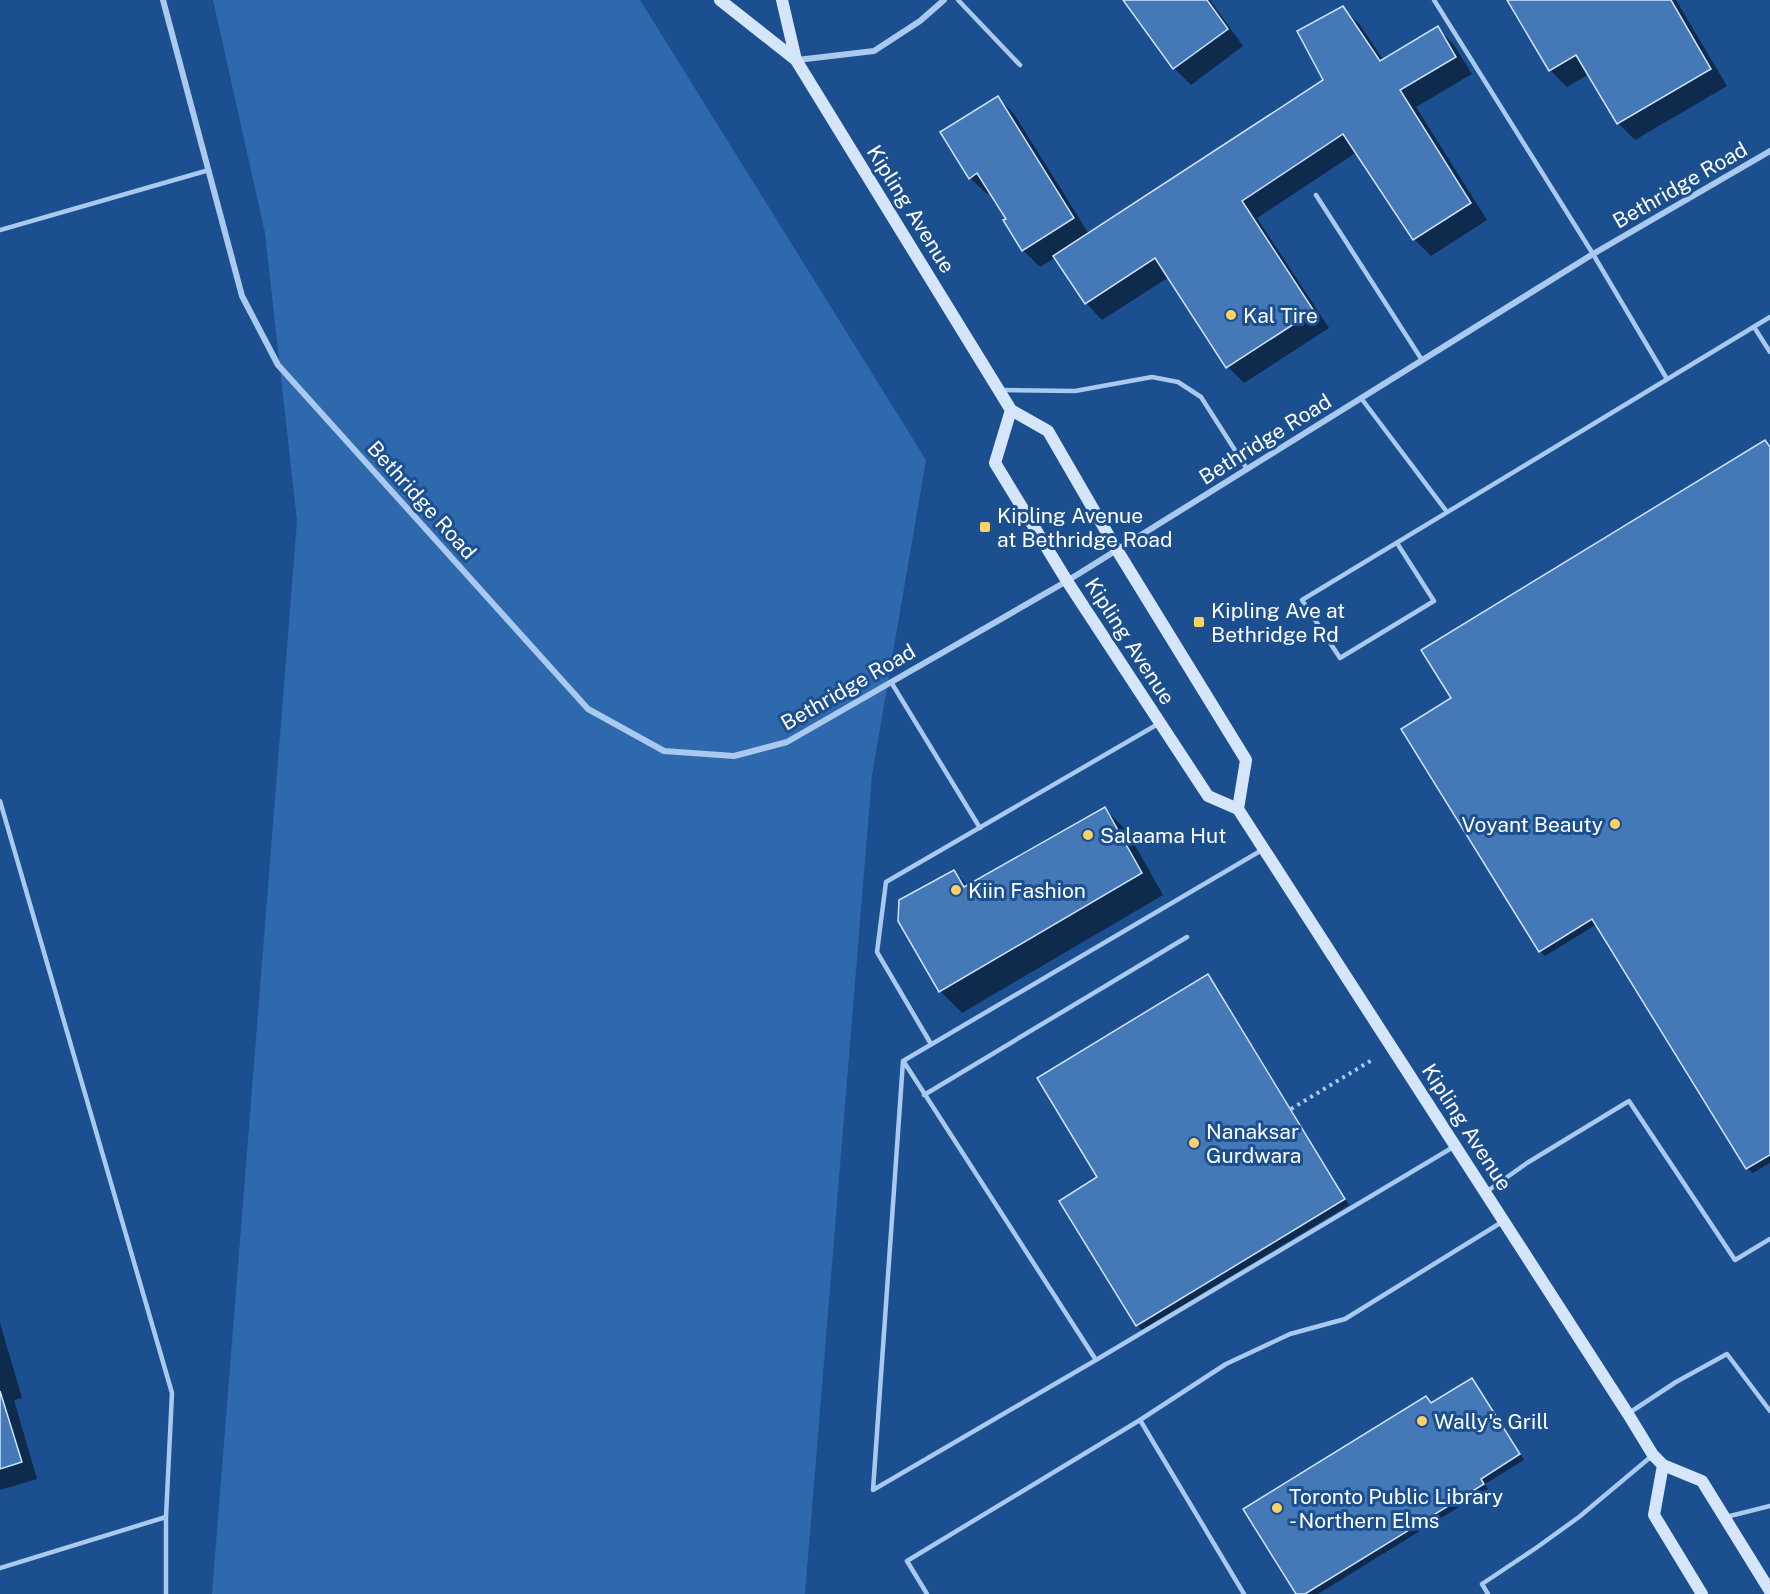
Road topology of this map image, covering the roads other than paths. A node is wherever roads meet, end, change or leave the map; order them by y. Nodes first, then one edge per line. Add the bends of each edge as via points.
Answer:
1 (163, 0) edge
2 (720, 0) edge
3 (782, 0) edge
4 (944, 0) edge
5 (958, 0) edge
6 (1434, 0) edge
7 (796, 60) junction
8 (1020, 65) dead end
9 (1770, 151) edge
10 (209, 170) junction
11 (1316, 195) dead end
12 (0, 230) edge
13 (1593, 254) junction
14 (1770, 317) edge
15 (1754, 327) junction
16 (1770, 352) edge
17 (1422, 360) junction
18 (1667, 379) junction
19 (999, 390) junction
20 (1361, 398) junction
21 (1011, 410) junction
22 (1247, 469) junction
23 (1447, 512) junction
24 (1396, 543) junction
25 (1117, 550) junction
26 (1067, 581) junction
27 (891, 682) junction
28 (1160, 723) junction
29 (0, 801) edge
30 (1238, 809) junction
31 (980, 828) junction
32 (1264, 849) junction
33 (1187, 937) dead end
34 (931, 1044) junction
35 (903, 1061) junction
36 (924, 1095) junction
37 (1456, 1145) junction
38 (1486, 1192) junction
39 (1505, 1221) junction
40 (1770, 1239) edge
41 (1096, 1360) junction
42 (1770, 1411) edge
43 (1629, 1414) junction
44 (1140, 1420) junction
45 (1653, 1455) junction
46 (1663, 1465) junction
47 (1770, 1506) edge
48 (166, 1517) junction
49 (1725, 1517) junction
50 (0, 1568) edge
51 (1770, 1591) edge
52 (166, 1594) edge
53 (927, 1594) edge
54 (1244, 1594) edge
55 (1488, 1594) edge
56 (1702, 1594) edge

1 - 10 street, Bethridge Road
2 - 7 main road, Kipling Avenue
3 - 7 main road, Kipling Avenue
4 - 7 street via 874,51
5 - 8 lane
6 - 13 lane
7 - 19 main road, Kipling Avenue
9 - 13 street, Bethridge Road
10 - 12 lane
10 - 27 street, Bethridge Road via 242,296 278,365 588,709 664,751 734,756 787,742
11 - 17 lane
13 - 17 street, Bethridge Road
13 - 18 lane
14 - 15 lane
15 - 16 lane
15 - 18 lane
17 - 20 street, Bethridge Road
18 - 23 lane
19 - 21 main road, Kipling Avenue
19 - 22 lane via 1075,391 1152,377 1178,382 1201,397
20 - 22 street, Bethridge Road
20 - 23 lane
21 - 25 main road, Kipling Avenue via 1048,431
21 - 26 main road, Kipling Avenue via 995,463
22 - 25 street, Bethridge Road
23 - 24 lane
24 - 24 lane via 1302,600 1341,658 1434,601
25 - 26 street, Bethridge Road
25 - 30 main road, Kipling Avenue via 1246,760
26 - 27 street, Bethridge Road
26 - 28 main road, Kipling Avenue
27 - 31 lane
28 - 30 main road, Kipling Avenue via 1208,796
28 - 31 lane
29 - 48 lane via 172,1393
30 - 32 main road, Kipling Avenue
31 - 34 lane via 886,882 877,952
32 - 34 lane
32 - 37 main road, Kipling Avenue
33 - 36 lane
34 - 35 lane
35 - 36 lane
35 - 41 lane via 873,1490
36 - 41 lane
37 - 38 main road, Kipling Avenue
37 - 41 lane
38 - 39 main road, Kipling Avenue
38 - 40 lane via 1629,1101 1735,1260
39 - 43 main road, Kipling Avenue
39 - 44 lane via 1345,1319 1290,1334 1226,1364
42 - 43 lane via 1727,1354
43 - 45 main road, Kipling Avenue
44 - 53 lane via 907,1562
44 - 54 lane
45 - 46 main road, Kipling Avenue
45 - 55 lane via 1580,1516 1482,1584
46 - 49 main road, Kipling Avenue via 1702,1481
46 - 56 main road via 1654,1515
47 - 49 lane
48 - 50 lane
48 - 52 lane
49 - 51 main road, Kipling Avenue

